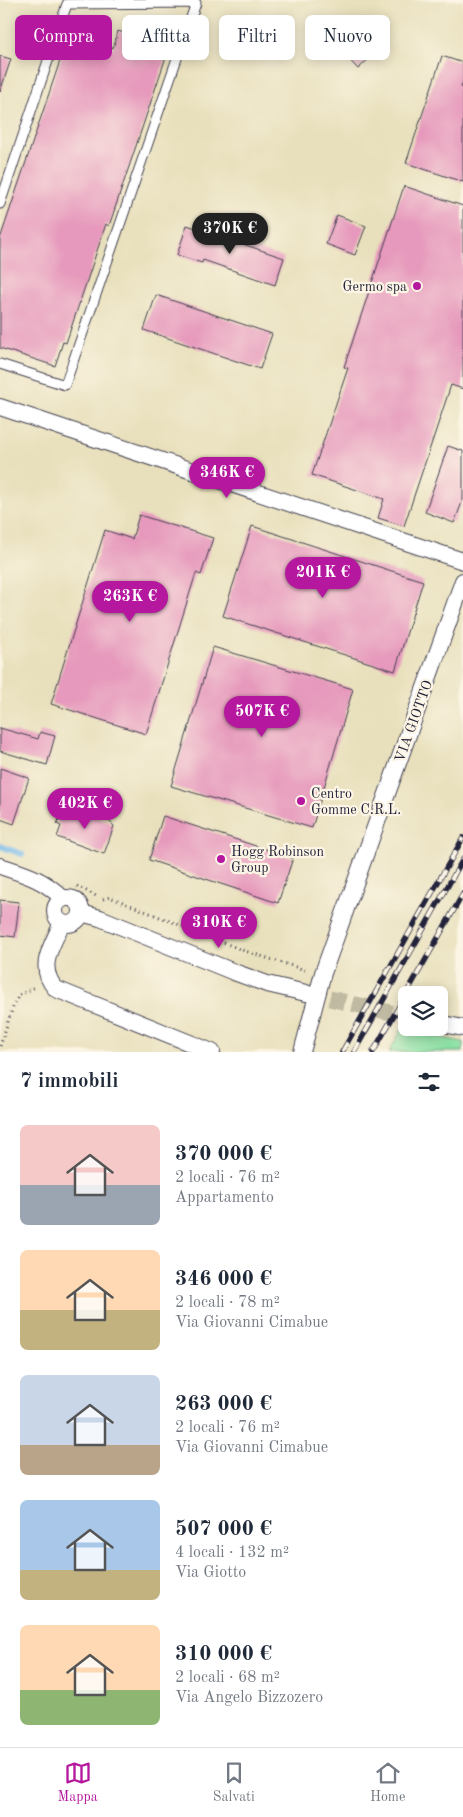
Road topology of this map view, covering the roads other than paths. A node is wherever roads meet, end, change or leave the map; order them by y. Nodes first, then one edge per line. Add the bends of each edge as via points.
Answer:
1 (0, 204) edge
2 (0, 364) edge
3 (0, 407) edge
4 (463, 561) edge
5 (463, 581) edge
6 (0, 866) edge
7 (62, 898) junction
8 (81, 913) junction
9 (62, 923) junction
10 (306, 993) tunnel mouth
11 (448, 1025) edge
12 (463, 1028) edge
13 (212, 1052) edge
14 (302, 1052) edge

1 - 2 lane via 67,4 196,3 65,385
3 - 4 street
5 - 14 street, VIA GIOTTO via 323,973
6 - 7 street via 50,886
7 - 8 street via 74,898 81,907
7 - 9 street via 54,908
8 - 9 street via 74,923
8 - 10 street via 267,984
9 - 13 street via 45,968 50,983 56,989
11 - 12 street

